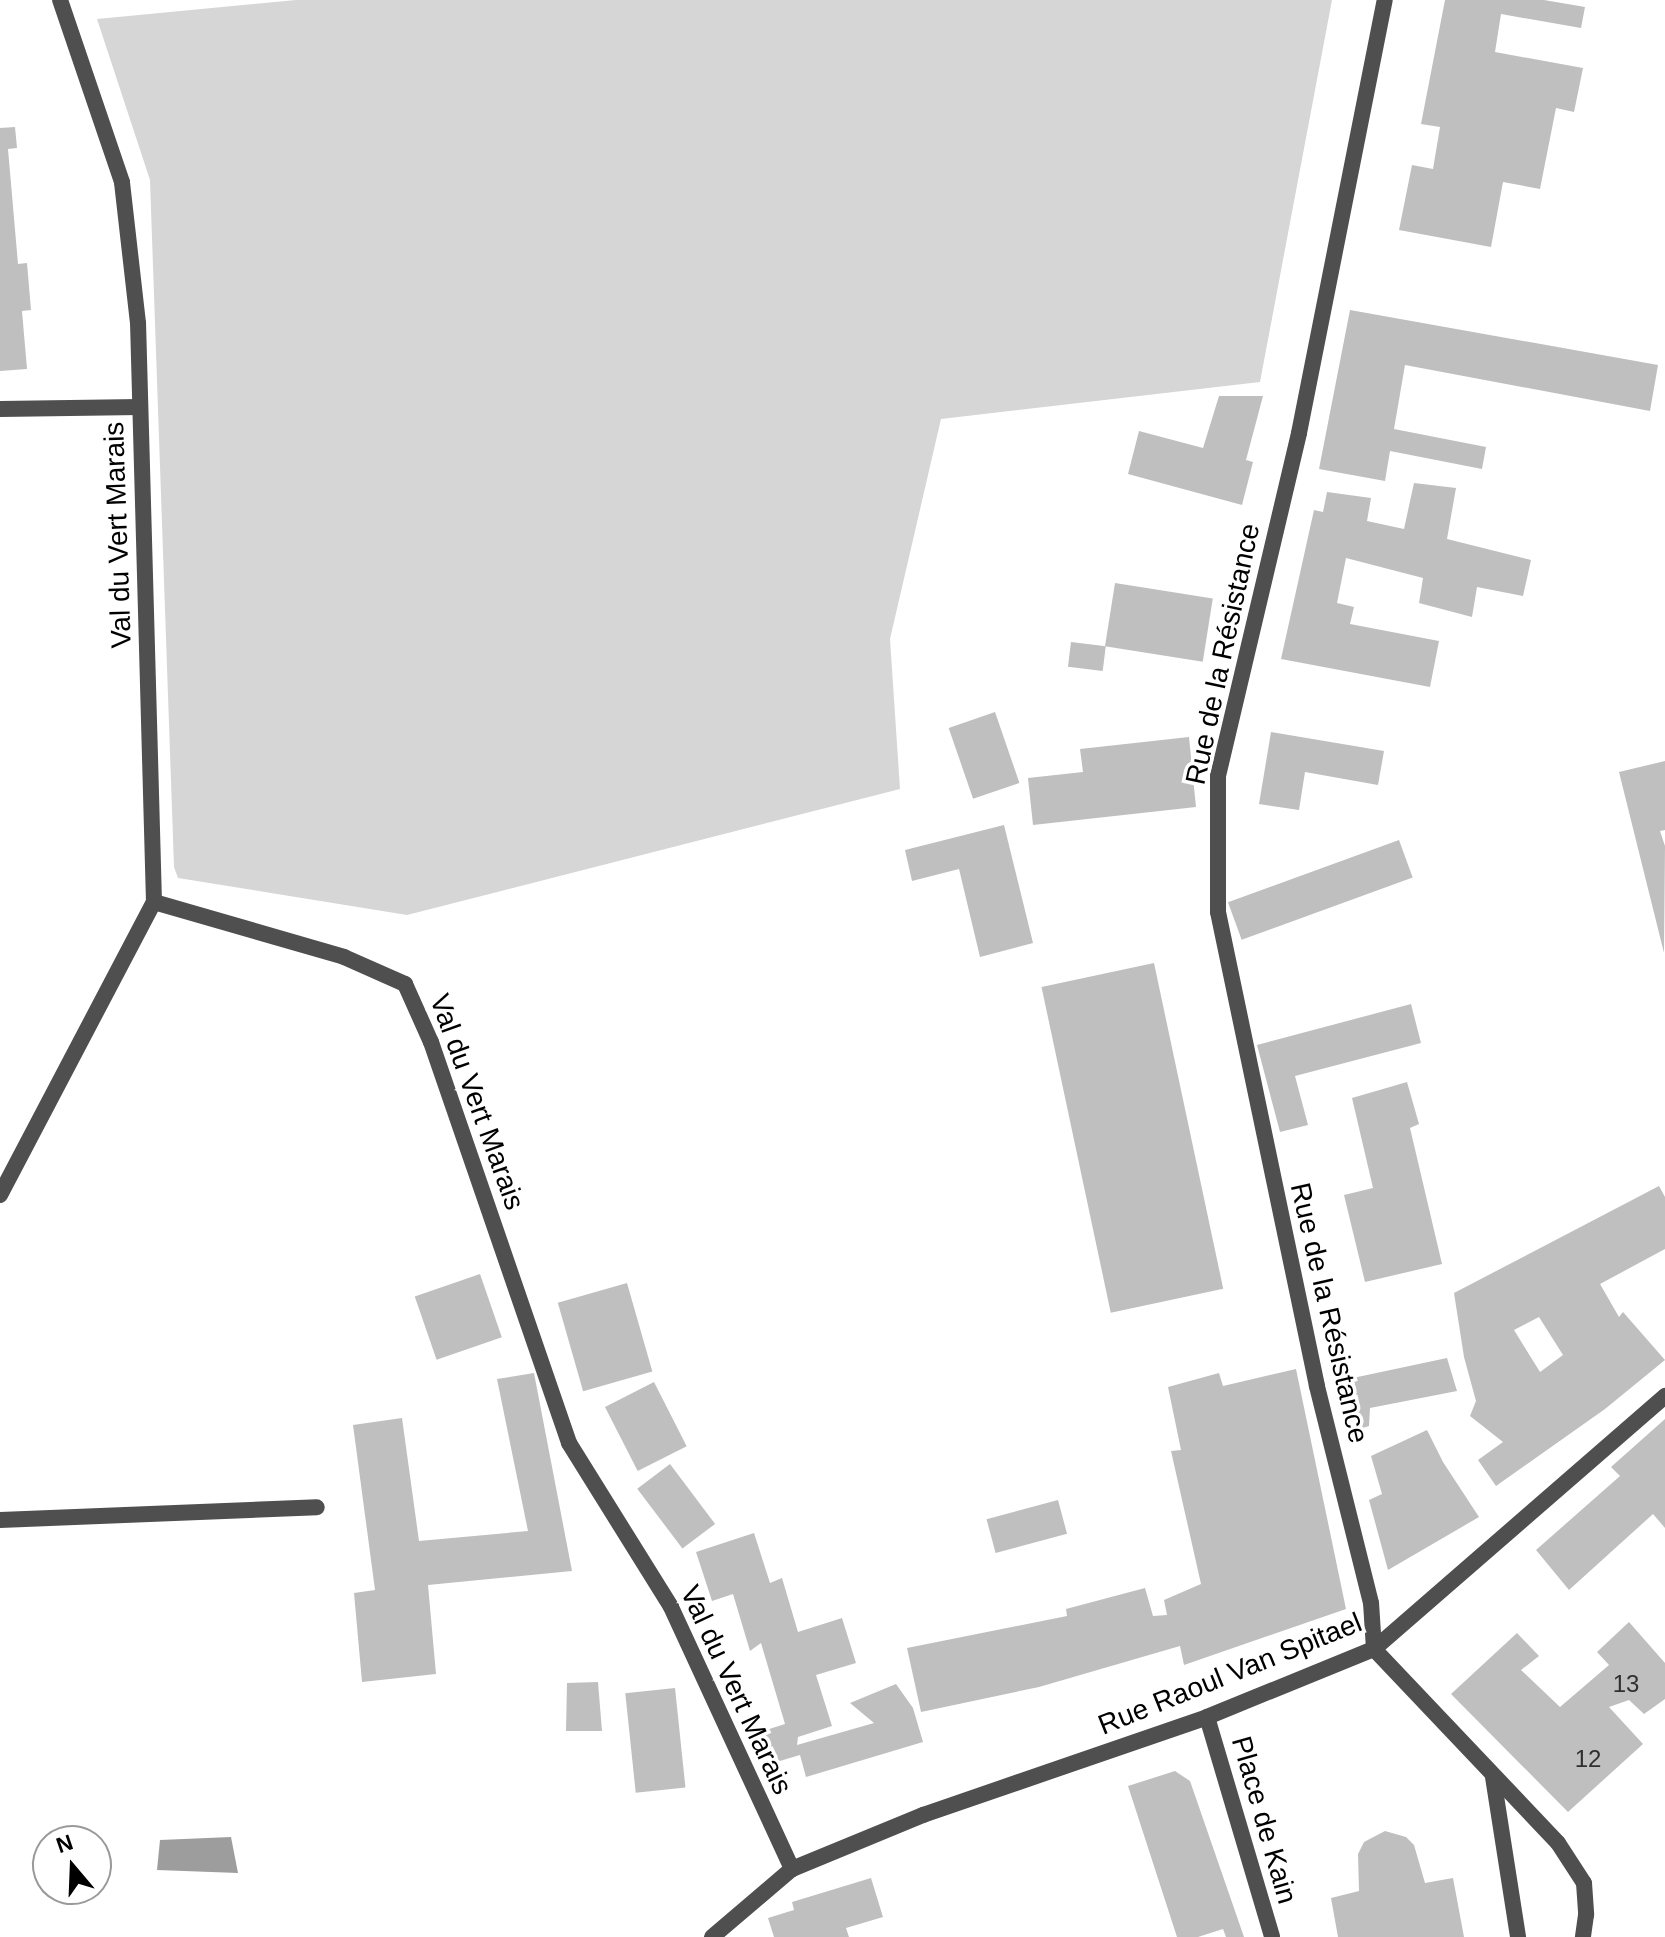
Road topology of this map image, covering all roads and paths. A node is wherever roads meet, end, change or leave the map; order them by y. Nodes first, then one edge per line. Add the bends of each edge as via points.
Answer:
1 (60, 0) edge
2 (1385, 0) edge
3 (140, 407) junction
4 (0, 409) edge
5 (154, 902) junction
6 (0, 1195) edge
7 (1665, 1396) edge
8 (317, 1507) dead end
9 (0, 1520) edge
10 (1374, 1649) junction
11 (1207, 1717) junction
12 (1493, 1777) junction
13 (792, 1869) junction
14 (712, 1937) edge
15 (1272, 1937) edge
16 (1518, 1937) edge
17 (1583, 1937) edge

1 - 3 street, Val du Vert Marais via 122,182 138,323
2 - 10 street, Rue de la Résistance via 1299,433 1218,776 1218,912 1304,1324 1371,1603
3 - 4 street
3 - 5 street, Val du Vert Marais
5 - 6 street
5 - 13 street, Val du Vert Marais via 344,957 405,984 431,1042 569,1443 671,1607
7 - 10 street, Rue Raoul Van Spitael
8 - 9 street
10 - 11 street, Rue Raoul Van Spitael
10 - 12 street
11 - 13 street, Rue Raoul Van Spitael via 923,1815
11 - 15 street, Place de Kain
12 - 16 street
12 - 17 street via 1558,1843 1584,1883
13 - 14 street, Rue Raoul Van Spitael

